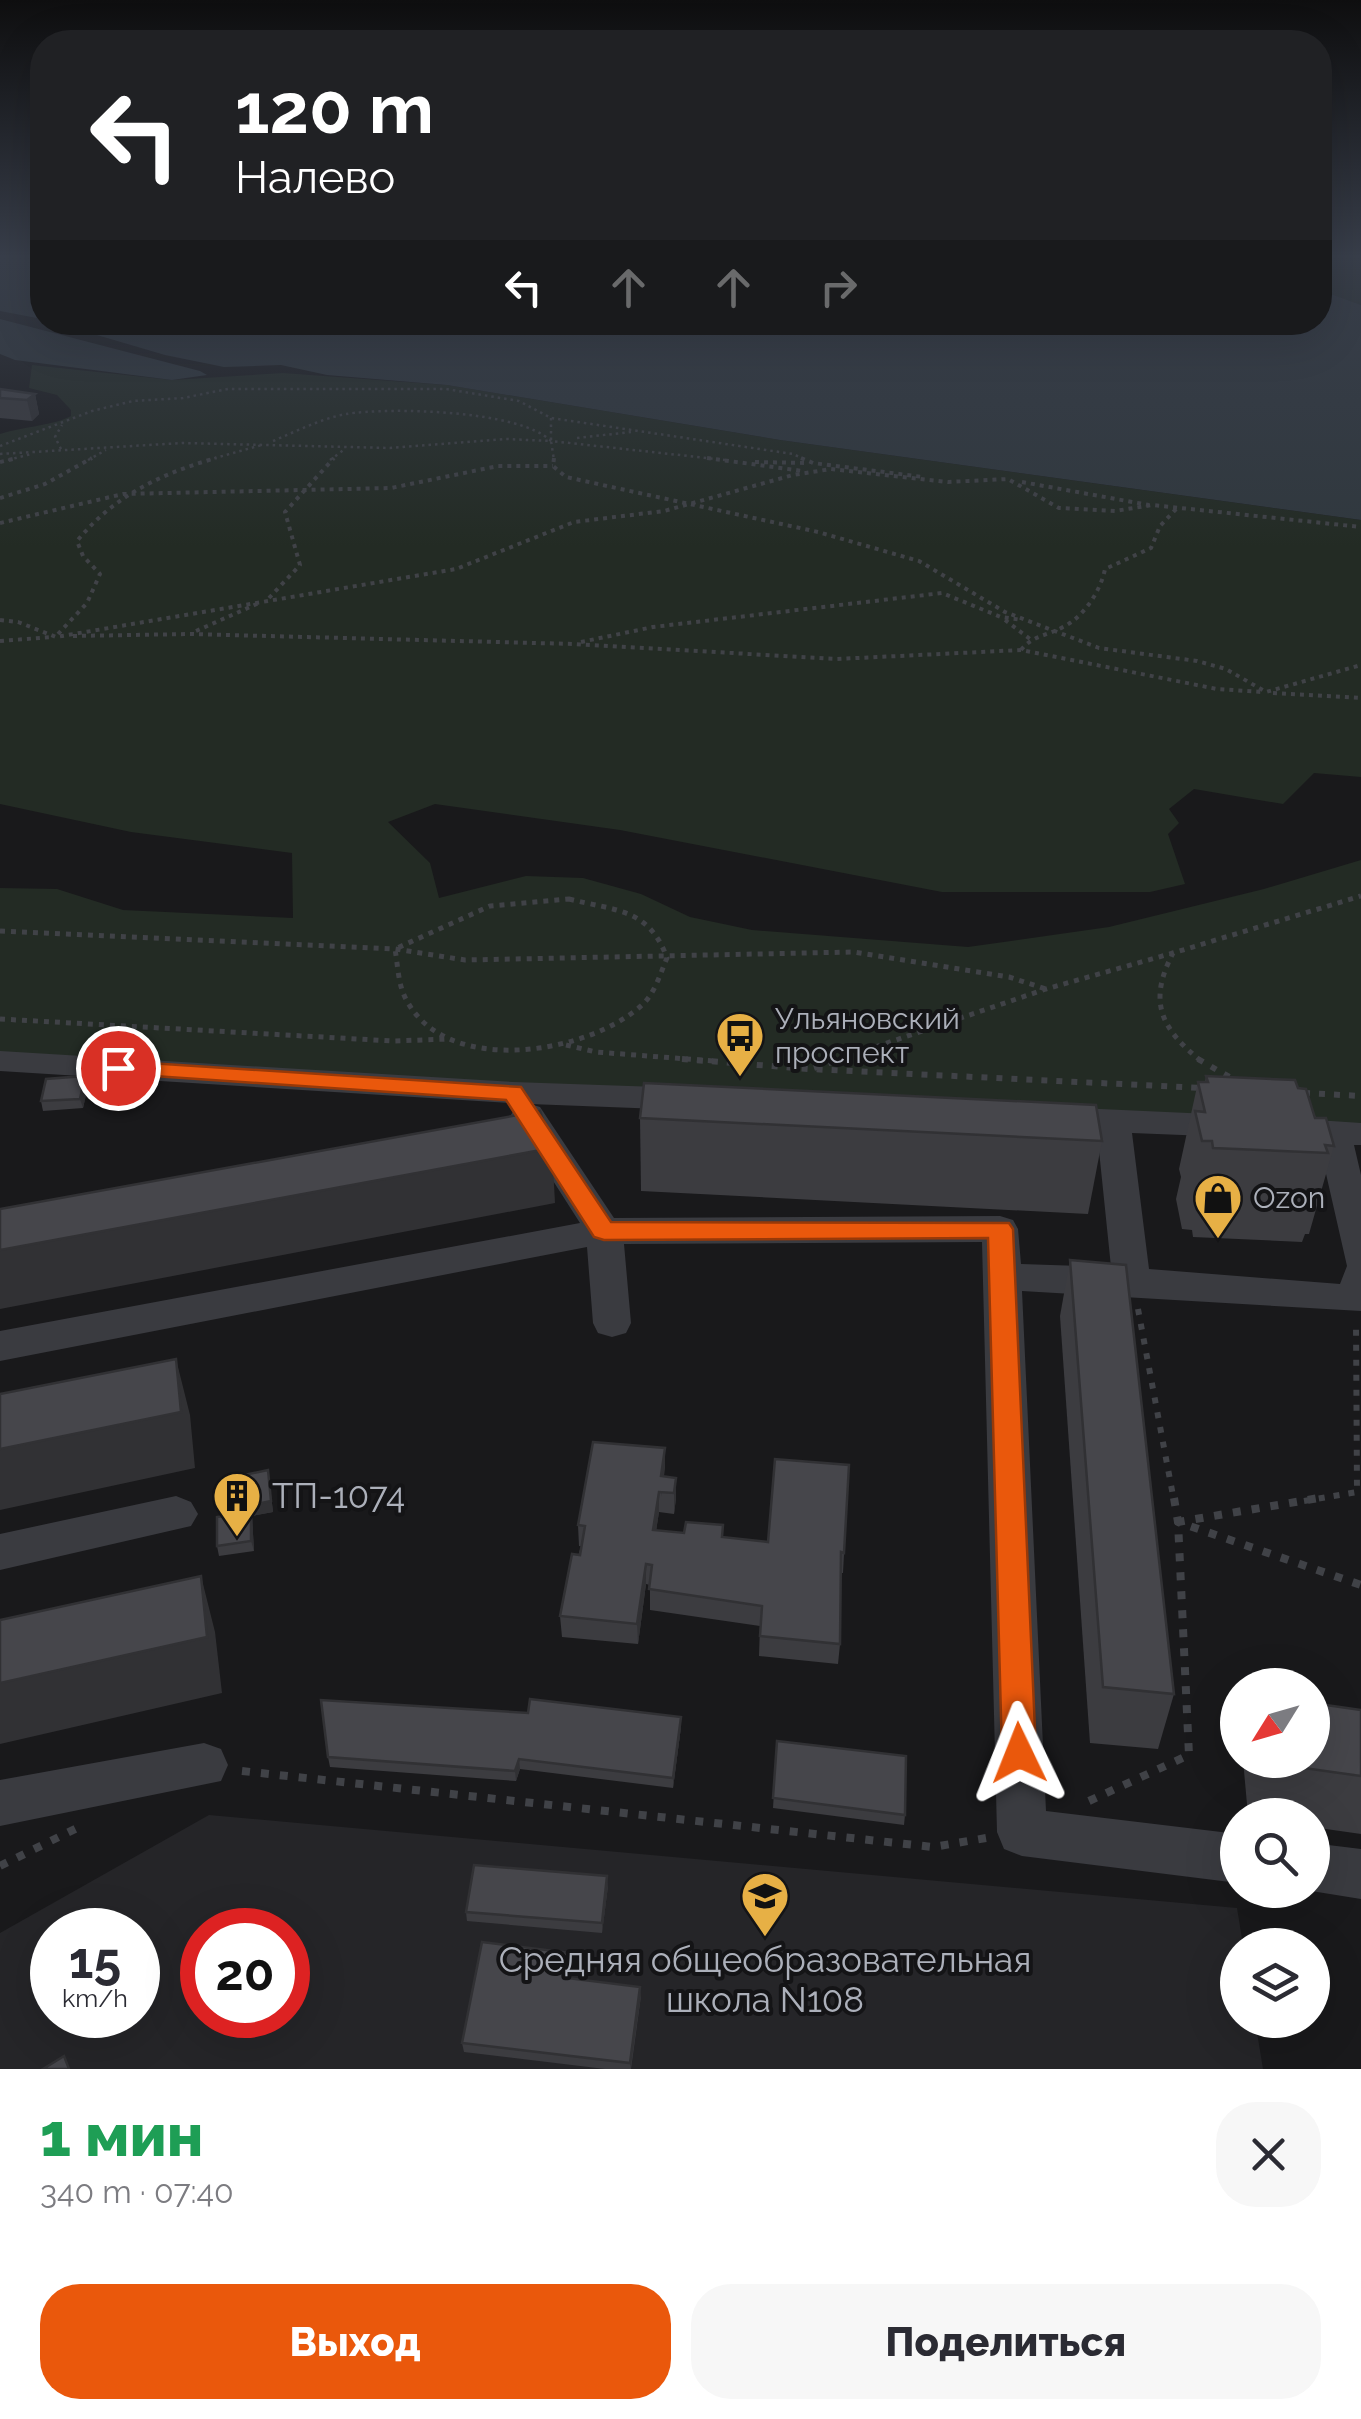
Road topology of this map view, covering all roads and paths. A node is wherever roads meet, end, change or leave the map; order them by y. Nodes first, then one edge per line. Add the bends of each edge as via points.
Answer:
1 (552, 418) junction
2 (62, 425) junction
3 (641, 431) junction
4 (270, 442) junction
5 (551, 442) junction
6 (0, 446) edge
7 (348, 447) junction
8 (61, 449) junction
9 (106, 450) junction
10 (0, 454) edge
11 (732, 461) junction
12 (0, 462) edge
13 (812, 462) junction
14 (554, 466) junction
15 (808, 472) junction
16 (948, 482) junction
17 (1019, 482) junction
18 (304, 492) junction
19 (123, 494) junction
20 (0, 498) edge
21 (694, 505) junction
22 (1152, 505) junction
23 (1178, 508) junction
24 (0, 523) edge
25 (1361, 527) edge
26 (954, 580) junction
27 (942, 593) junction
28 (268, 599) junction
29 (1001, 617) junction
30 (0, 620) edge
31 (1029, 621) junction
32 (1054, 631) junction
33 (190, 634) junction
34 (56, 636) junction
35 (1030, 639) junction
36 (0, 641) edge
37 (574, 644) junction
38 (1020, 650) junction
39 (1361, 665) edge
40 (1266, 692) junction
41 (1361, 698) edge
42 (1361, 896) edge
43 (0, 930) edge
44 (395, 950) junction
45 (664, 954) junction
46 (1173, 954) junction
47 (1046, 989) junction
48 (0, 1019) edge
49 (452, 1039) junction
50 (566, 1045) junction
51 (0, 1061) edge
52 (809, 1070) junction
53 (1240, 1081) edge
54 (1216, 1089) edge
55 (1291, 1092) edge
56 (513, 1093) junction
57 (1361, 1096) edge
58 (725, 1101) edge
59 (1014, 1116) edge
60 (1113, 1120) junction
61 (1348, 1133) edge
62 (604, 1231) junction
63 (1361, 1258) edge
64 (1003, 1278) junction
65 (1132, 1281) junction
66 (1358, 1287) edge
67 (612, 1322) dead end
68 (0, 1346) edge
69 (176, 1514) dead end
70 (1178, 1522) junction
71 (0, 1552) edge
72 (1361, 1585) edge
73 (204, 1765) joint
74 (0, 1802) edge
75 (1022, 1832) junction
76 (1220, 1857) edge
77 (1330, 1870) edge
78 (1361, 1874) edge

1 - 2 path via 518,401 460,391 312,387 133,401
1 - 3 path
1 - 5 path
2 - 6 path
2 - 8 path via 56,437
3 - 5 path
3 - 13 path
4 - 5 path via 330,418 394,412 462,413 542,432
4 - 7 path
4 - 9 path
4 - 19 path via 176,469
5 - 7 path
5 - 11 path
5 - 14 path
7 - 18 path
8 - 9 path
8 - 10 path
8 - 12 path
9 - 20 path via 45,484
11 - 13 path
11 - 15 path
13 - 16 path
14 - 18 path via 498,466 391,488
14 - 21 path via 566,477
15 - 16 path
15 - 21 path
16 - 17 path
17 - 22 path
17 - 22 path via 1059,508
18 - 19 path
18 - 28 path via 285,512 300,565
19 - 24 path
19 - 34 path via 78,541 100,574 87,603
21 - 26 path via 886,551
21 - 28 path via 574,522 456,569
22 - 23 path
23 - 25 path
23 - 32 path via 1160,526 1152,548 1105,569 1101,589
26 - 27 path
26 - 31 path
27 - 29 path
27 - 37 path via 653,627
28 - 33 path
28 - 34 path
29 - 31 path
29 - 35 path
30 - 34 path
31 - 32 path
32 - 35 path
32 - 40 path via 1098,648 1226,669
33 - 34 path
33 - 37 path
34 - 36 path
35 - 38 path
37 - 38 path via 838,658
38 - 40 path via 1217,690
39 - 40 path
40 - 41 path
42 - 46 path
43 - 44 path
44 - 45 path via 466,960
44 - 45 path via 490,906 570,899 634,916 657,931
44 - 49 path via 407,1004
45 - 47 path via 854,952
45 - 50 path via 646,1002
46 - 47 path
46 - 53 path via 1159,983 1168,1025 1195,1057
47 - 52 path
48 - 49 path via 392,1042
49 - 50 path via 507,1049
50 - 52 path
51 - 56 street
52 - 54 path
55 - 57 path
56 - 58 street
56 - 62 street
59 - 60 street
60 - 61 street
60 - 65 street
61 - 63 street
62 - 64 street via 1000,1229
62 - 67 street
62 - 68 street
64 - 65 street
64 - 75 street
65 - 66 street
65 - 70 path
66 - 70 path via 1357,1492
69 - 71 street
70 - 72 path
70 - 75 path via 1189,1755
73 - 74 street
73 - 75 path via 934,1847
75 - 76 street
77 - 78 street

